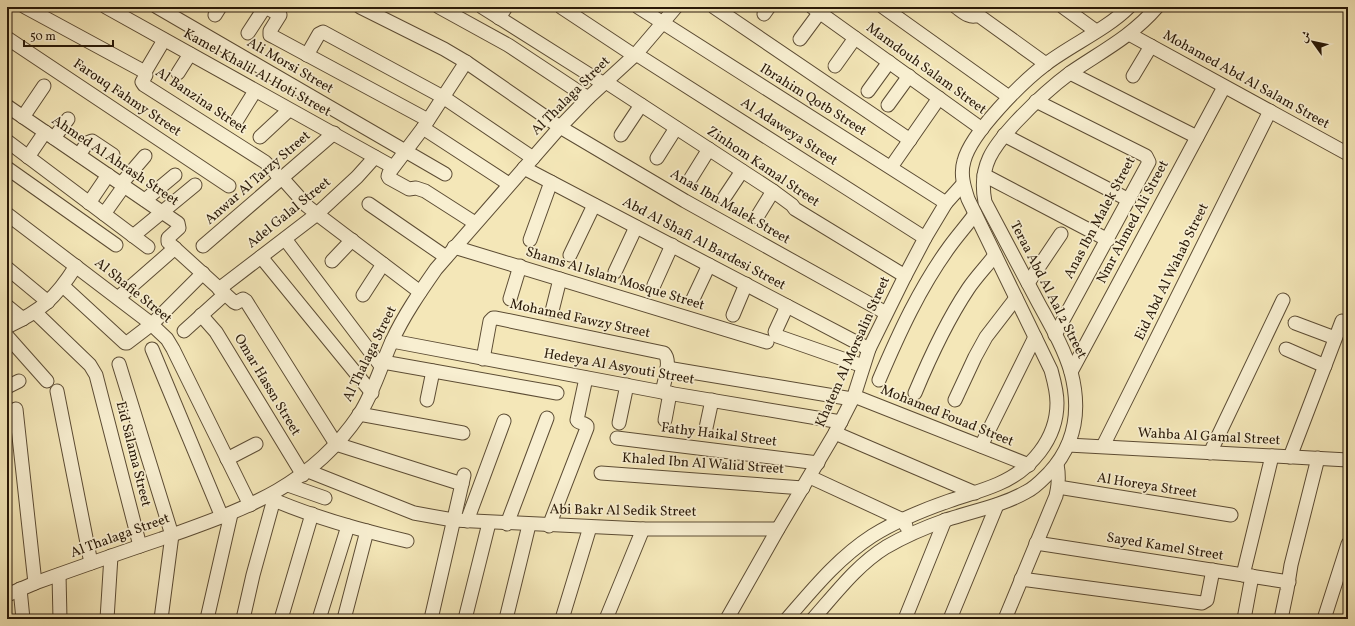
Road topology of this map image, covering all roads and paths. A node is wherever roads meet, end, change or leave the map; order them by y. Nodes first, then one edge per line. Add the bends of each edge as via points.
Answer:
1 (25, 7) edge
2 (106, 7) edge
3 (157, 7) edge
4 (265, 7) edge
5 (360, 7) edge
6 (439, 7) edge
7 (476, 7) edge
8 (482, 7) edge
9 (561, 7) edge
10 (638, 7) edge
11 (676, 7) edge
12 (714, 7) edge
13 (882, 7) edge
14 (956, 7) edge
15 (1063, 7) edge
16 (1157, 7) edge
17 (1124, 9) edge
18 (816, 10) edge
19 (981, 11) edge
20 (502, 12) edge
21 (466, 21) junction
22 (663, 23) junction
23 (1096, 31) junction
24 (248, 33) dead end
25 (1129, 34) junction
26 (7, 38) edge
27 (855, 38) junction
28 (800, 39) dead end
29 (164, 40) junction
30 (1151, 46) junction
31 (190, 54) junction
32 (307, 55) junction
33 (636, 55) junction
34 (466, 62) junction
35 (889, 62) junction
36 (1046, 64) junction
37 (835, 66) dead end
38 (145, 72) junction
39 (178, 73) dead end
40 (1070, 73) junction
41 (909, 76) junction
42 (1132, 76) dead end
43 (605, 83) junction
44 (44, 86) dead end
45 (1224, 87) junction
46 (255, 91) junction
47 (868, 91) dead end
48 (443, 97) junction
49 (1009, 97) junction
50 (588, 98) junction
51 (939, 98) junction
52 (1036, 101) junction
53 (641, 105) junction
54 (888, 105) dead end
55 (7, 106) edge
56 (289, 110) junction
57 (1270, 111) junction
58 (23, 117) junction
59 (68, 119) dead end
60 (237, 120) dead end
61 (426, 124) junction
62 (560, 127) junction
63 (676, 128) junction
64 (334, 134) junction
65 (978, 134) junction
66 (50, 135) junction
67 (1004, 135) junction
68 (621, 136) dead end
69 (1197, 136) junction
70 (260, 137) dead end
71 (910, 140) junction
72 (7, 141) edge
73 (709, 149) junction
74 (406, 151) junction
75 (992, 151) junction
76 (1348, 154) edge
77 (79, 155) junction
78 (113, 155) dead end
79 (28, 156) junction
80 (146, 156) dead end
81 (375, 157) junction
82 (533, 158) junction
83 (657, 158) dead end
84 (393, 167) junction
85 (890, 167) junction
86 (7, 168) edge
87 (524, 168) junction
88 (742, 171) junction
89 (445, 174) dead end
90 (108, 175) junction
91 (175, 175) dead end
92 (984, 175) junction
93 (691, 178) dead end
94 (281, 179) junction
95 (551, 182) junction
96 (509, 184) junction
97 (963, 184) junction
98 (122, 185) junction
99 (194, 185) dead end
100 (228, 186) dead end
101 (773, 191) junction
102 (724, 198) dead end
103 (145, 200) junction
104 (1129, 200) junction
105 (89, 203) junction
106 (946, 203) junction
107 (369, 204) dead end
108 (594, 205) junction
109 (162, 212) junction
110 (7, 214) edge
111 (104, 214) junction
112 (317, 214) junction
113 (975, 214) junction
114 (757, 217) dead end
115 (475, 223) junction
116 (636, 227) junction
117 (1061, 234) dead end
118 (133, 236) junction
119 (925, 238) junction
120 (285, 239) junction
121 (352, 240) junction
122 (530, 240) dead end
123 (1108, 240) junction
124 (116, 245) dead end
125 (203, 246) dead end
126 (672, 246) junction
127 (148, 247) dead end
128 (175, 248) junction
129 (450, 252) junction
130 (570, 255) dead end
131 (995, 255) junction
132 (261, 257) junction
133 (332, 261) dead end
134 (383, 264) junction
135 (709, 265) junction
136 (76, 266) junction
137 (520, 266) junction
138 (7, 268) edge
139 (614, 272) dead end
140 (202, 273) junction
141 (905, 276) junction
142 (560, 279) junction
143 (746, 284) junction
144 (1028, 284) junction
145 (654, 285) dead end
146 (63, 286) junction
147 (222, 292) junction
148 (420, 292) junction
149 (362, 295) dead end
150 (118, 298) junction
151 (1016, 298) junction
152 (510, 299) dead end
153 (693, 299) dead end
154 (1283, 300) dead end
155 (48, 302) junction
156 (7, 306) edge
157 (787, 306) junction
158 (552, 311) dead end
159 (35, 312) junction
160 (886, 314) junction
161 (201, 315) junction
162 (733, 315) dead end
163 (22, 319) junction
164 (1342, 321) dead end
165 (1295, 323) dead end
166 (152, 324) junction
167 (7, 327) edge
168 (184, 330) dead end
169 (1055, 335) junction
170 (7, 336) edge
171 (1035, 337) junction
172 (1335, 338) junction
173 (392, 340) junction
174 (767, 342) dead end
175 (152, 349) dead end
176 (869, 349) junction
177 (1286, 349) dead end
178 (482, 359) junction
179 (119, 364) dead end
180 (382, 364) junction
181 (863, 366) junction
182 (1325, 366) junction
183 (667, 368) junction
184 (433, 371) junction
185 (1071, 372) junction
186 (586, 378) junction
187 (879, 380) dead end
188 (47, 381) dead end
189 (627, 385) junction
190 (57, 391) dead end
191 (666, 392) junction
192 (372, 393) junction
193 (557, 393) dead end
194 (915, 393) dead end
195 (853, 398) junction
196 (427, 400) dead end
197 (712, 400) junction
198 (955, 400) dead end
199 (16, 409) dead end
200 (359, 414) junction
201 (547, 418) dead end
202 (665, 420) dead end
203 (504, 421) dead end
204 (841, 422) junction
205 (619, 423) dead end
206 (706, 428) dead end
207 (463, 433) dead end
208 (835, 434) junction
209 (616, 438) dead end
210 (256, 444) dead end
211 (336, 444) junction
212 (1068, 445) junction
213 (981, 446) junction
214 (1103, 446) junction
215 (1210, 453) junction
216 (1272, 456) junction
217 (1290, 457) junction
218 (1318, 458) junction
219 (228, 459) junction
220 (1348, 459) edge
221 (818, 463) junction
222 (1057, 464) junction
223 (1024, 469) junction
224 (306, 473) junction
225 (601, 473) dead end
226 (810, 476) junction
227 (288, 485) junction
228 (1033, 487) junction
229 (1058, 487) junction
230 (803, 488) junction
231 (975, 493) junction
232 (270, 498) junction
233 (325, 498) dead end
234 (250, 505) junction
235 (997, 505) junction
236 (312, 514) junction
237 (226, 515) junction
238 (1231, 516) dead end
239 (453, 520) junction
240 (903, 520) junction
241 (946, 520) junction
242 (467, 521) junction
243 (489, 523) junction
244 (507, 524) junction
245 (529, 525) junction
246 (348, 526) junction
247 (549, 526) junction
248 (590, 527) junction
249 (643, 529) junction
250 (778, 529) junction
251 (366, 532) junction
252 (912, 534) junction
253 (172, 535) junction
254 (407, 541) dead end
255 (1036, 543) junction
256 (1348, 545) edge
257 (140, 546) junction
258 (111, 556) junction
259 (91, 563) junction
260 (1214, 570) junction
261 (59, 575) junction
262 (1247, 576) junction
263 (1022, 579) junction
264 (1288, 582) junction
265 (36, 583) junction
266 (20, 589) junction
267 (7, 595) edge
268 (23, 619) edge
269 (60, 619) edge
270 (107, 619) edge
271 (161, 619) edge
272 (207, 619) edge
273 (243, 619) edge
274 (281, 619) edge
275 (319, 619) edge
276 (344, 619) edge
277 (431, 619) edge
278 (466, 619) edge
279 (506, 619) edge
280 (562, 619) edge
281 (606, 619) edge
282 (727, 619) edge
283 (788, 619) edge
284 (813, 619) edge
285 (905, 619) edge
286 (950, 619) edge
287 (1005, 619) edge
288 (1244, 619) edge
289 (1281, 619) edge
290 (1324, 619) edge

1 - 38 street, Al Banzina Street
2 - 29 street, Kamel Khalil Al Hoti Street
3 - 74 street, Ali Morsi Street
4 - 24 street
4 - 32 street via 280,16 270,35
5 - 34 street, Anas Ibn Malek Street
6 - 21 street
7 - 21 street
8 - 20 street, Zinhom Kamal Street
9 - 33 street, Al Adaweya Street
10 - 22 street, Ibrahim Qotb Street
11 - 22 street, Al Thalaga Street
12 - 71 street
13 - 49 street
14 - 19 street via 970,17 975,17
15 - 23 street
16 - 25 street, Teraa Abd Al Aal 2 Street
17 - 23 street
18 - 27 street, Mamdouh Salam Street
18 - 28 street
19 - 36 street
20 - 43 street, Zinhom Kamal Street
21 - 50 street via 508,45
22 - 33 street, Al Thalaga Street
22 - 85 street, Ibrahim Qotb Street
23 - 36 street
25 - 30 street, Mohamed Abd Al Salam Street
25 - 40 street, Teraa Abd Al Aal 2 Street
26 - 100 street, Farouq Fahmy Street
27 - 35 street, Mamdouh Salam Street
27 - 37 street
29 - 31 street, Kamel Khalil Al Hoti Street
29 - 38 street
30 - 42 street
30 - 45 street, Mohamed Abd Al Salam Street
31 - 39 street
31 - 46 street, Kamel Khalil Al Hoti Street
32 - 48 street via 319,34 323,32
32 - 61 street
33 - 43 street, Al Thalaga Street
33 - 119 street, Al Adaweya Street
34 - 48 street
34 - 62 street, Anas Ibn Malek Street
35 - 41 street, Mamdouh Salam Street
35 - 47 street
36 - 49 street
38 - 94 street, Al Banzina Street via 142,82 144,85 265,162
40 - 52 street, Teraa Abd Al Aal 2 Street
40 - 69 street
41 - 51 street, Mamdouh Salam Street
41 - 54 street
43 - 50 street, Al Thalaga Street
43 - 53 street, Zinhom Kamal Street
44 - 58 street
45 - 57 street, Mohamed Abd Al Salam Street
45 - 69 street, Nmr Ahmed Ali Street
46 - 56 street, Kamel Khalil Al Hoti Street
46 - 60 street
48 - 61 street
48 - 82 street
49 - 65 street
50 - 62 street, Al Thalaga Street
51 - 65 street, Mamdouh Salam Street
51 - 71 street
52 - 67 street, Teraa Abd Al Aal 2 Street
52 - 104 street, Anas Ibn Malek Street via 1147,158 1149,162
53 - 63 street, Zinhom Kamal Street
53 - 68 street
55 - 58 street, Ahmed Al Ahrash Street
56 - 64 street, Kamel Khalil Al Hoti Street
56 - 70 street
57 - 76 street, Mohamed Abd Al Salam Street
57 - 214 street, Eid Abd Al Wahab Street
58 - 66 street, Ahmed Al Ahrash Street
59 - 66 street
61 - 74 street
61 - 96 street
62 - 82 street, Al Thalaga Street
62 - 160 street, Anas Ibn Malek Street
63 - 73 street, Zinhom Kamal Street
63 - 83 street
64 - 81 street, Kamel Khalil Al Hoti Street
64 - 94 street, Anwar Al Tarzy Street
65 - 75 street, Mamdouh Salam Street
65 - 97 street via 964,161
66 - 77 street, Ahmed Al Ahrash Street
66 - 79 street
67 - 75 street, Teraa Abd Al Aal 2 Street
67 - 104 street
69 - 185 street, Nmr Ahmed Ali Street
71 - 85 street
72 - 79 street
73 - 88 street, Zinhom Kamal Street
73 - 93 street
74 - 84 street
74 - 89 street, Ali Morsi Street
75 - 92 street, Teraa Abd Al Aal 2 Street
77 - 78 street via 89,141
77 - 90 street, Ahmed Al Ahrash Street
79 - 105 street
80 - 98 street
81 - 84 street, Kamel Khalil Al Hoti Street
81 - 112 street, Adel Galal Street
82 - 87 street, Al Thalaga Street
84 - 115 street via 389,178 409,189 425,191
85 - 106 street, Ibrahim Qotb Street
86 - 124 street
87 - 95 street, Abd Al Shafi Al Bardesi Street
87 - 96 street, Al Thalaga Street
88 - 101 street, Zinhom Kamal Street
88 - 102 street
90 - 98 street, Ahmed Al Ahrash Street
90 - 105 street
91 - 103 street
92 - 123 street
92 - 144 street, Teraa Abd Al Aal 2 Street via 983,189 986,202
94 - 112 street
94 - 125 street, Anwar Al Tarzy Street
95 - 108 street, Abd Al Shafi Al Bardesi Street
95 - 122 street
96 - 115 street, Al Thalaga Street
97 - 106 street, Khatem Al Morsalin Street
97 - 113 street
98 - 103 street, Ahmed Al Ahrash Street
98 - 111 street
99 - 109 street
101 - 114 street
101 - 141 street, Zinhom Kamal Street via 792,204 794,209
103 - 109 street, Ahmed Al Ahrash Street
104 - 123 street, Anas Ibn Malek Street
105 - 111 street
106 - 119 street, Khatem Al Morsalin Street
107 - 129 street, Shams Al Islam Mosque Street
108 - 116 street, Abd Al Shafi Al Bardesi Street
108 - 130 street
109 - 118 street
109 - 128 street, Ahmed Al Ahrash Street via 180,226 168,239
110 - 136 street, Al Shafie Street
111 - 118 street
112 - 120 street, Adel Galal Street
112 - 121 street
113 - 131 street
113 - 187 street via 929,278
115 - 129 street, Al Thalaga Street
116 - 126 street, Abd Al Shafi Al Bardesi Street
116 - 139 street
117 - 144 street
118 - 127 street
119 - 141 street, Khatem Al Morsalin Street
120 - 132 street, Adel Galal Street
120 - 180 street
121 - 133 street
121 - 134 street
123 - 169 street, Anas Ibn Malek Street
126 - 135 street, Abd Al Shafi Al Bardesi Street
126 - 145 street
128 - 140 street
128 - 150 street
129 - 137 street, Shams Al Islam Mosque Street
129 - 148 street, Al Thalaga Street
131 - 151 street
131 - 194 street via 969,288 948,322
132 - 147 street, Adel Galal Street
132 - 192 street
134 - 148 street
134 - 149 street
135 - 143 street, Abd Al Shafi Al Bardesi Street
135 - 153 street
136 - 146 street
136 - 150 street, Al Shafie Street
137 - 142 street, Shams Al Islam Mosque Street
137 - 152 street
138 - 155 street
140 - 147 street
140 - 166 street
141 - 160 street, Khatem Al Morsalin Street
142 - 158 street
142 - 174 street, Shams Al Islam Mosque Street
143 - 157 street, Abd Al Shafi Al Bardesi Street
143 - 162 street
144 - 169 street, Teraa Abd Al Aal 2 Street
146 - 155 street
146 - 166 street via 127,343
147 - 161 street, Adel Galal Street
147 - 211 street via 235,303 242,299 246,301
148 - 173 street, Al Thalaga Street
150 - 166 street, Al Shafie Street
151 - 171 street
151 - 198 street via 986,337
154 - 215 street
155 - 159 street
156 - 163 street
157 - 176 street, Abd Al Shafi Al Bardesi Street
157 - 181 street via 775,332 777,336
159 - 163 street
159 - 257 street, Eid Salama Street via 90,365 99,381
160 - 176 street, Khatem Al Morsalin Street
161 - 168 street, Adel Galal Street
161 - 224 street, Omar Hassn Street via 216,332
163 - 167 street
164 - 172 street
165 - 172 street
166 - 219 street, Al Shafie Street via 173,349
169 - 185 street, Teraa Abd Al Aal 2 Street
170 - 188 street
171 - 213 street
171 - 223 street via 1051,370 1056,386 1057,404 1049,437 1040,452
172 - 182 street
173 - 178 street, Hedeya Al Asyouti Street
173 - 180 street, Al Thalaga Street
175 - 237 street
176 - 181 street, Khatem Al Morsalin Street
177 - 182 street
178 - 183 street, Mohamed Fawzy Street via 490,322 496,318 664,353
178 - 186 street, Hedeya Al Asyouti Street
179 - 253 street
180 - 184 street
180 - 192 street, Al Thalaga Street
181 - 195 street, Khatem Al Morsalin Street
182 - 217 street
183 - 191 street
183 - 195 street
184 - 193 street
184 - 196 street
185 - 212 street, Teraa Abd Al Aal 2 Street via 1076,409 1074,428
186 - 189 street, Hedeya Al Asyouti Street
186 - 247 street via 577,420 586,424 587,428
189 - 191 street, Hedeya Al Asyouti Street
189 - 205 street
190 - 259 street
191 - 197 street, Hedeya Al Asyouti Street
191 - 202 street
192 - 200 street, Al Thalaga Street
195 - 204 street, Khatem Al Morsalin Street
195 - 213 street, Mohamed Fouad Street
197 - 204 street, Hedeya Al Asyouti Street
197 - 206 street
199 - 265 street
200 - 207 street
200 - 211 street, Al Thalaga Street
201 - 244 street
203 - 242 street
204 - 208 street, Khatem Al Morsalin Street
208 - 221 street, Khatem Al Morsalin Street
208 - 231 street
209 - 221 street, Fathy Haikal Street
210 - 219 street
211 - 224 street, Al Thalaga Street
211 - 239 street via 463,479
212 - 214 street, Wahba Al Gamal Street
212 - 222 street, Teraa Abd Al Aal 2 Street
213 - 223 street, Mohamed Fouad Street
214 - 215 street, Wahba Al Gamal Street
215 - 216 street, Wahba Al Gamal Street
216 - 217 street, Wahba Al Gamal Street
216 - 262 street
217 - 218 street, Wahba Al Gamal Street
218 - 220 street, Wahba Al Gamal Street
218 - 264 street
219 - 234 street, Al Shafie Street
221 - 226 street, Khatem Al Morsalin Street
222 - 228 street, Teraa Abd Al Aal 2 Street
222 - 229 street
223 - 228 street
223 - 231 street via 999,484
224 - 227 street, Al Thalaga Street
224 - 239 street, Abi Bakr Al Sedik Street via 410,512
225 - 230 street, Khaled Ibn Al Walid Street
226 - 230 street, Khatem Al Morsalin Street
226 - 240 street
227 - 232 street, Al Thalaga Street
227 - 233 street
228 - 235 street, Teraa Abd Al Aal 2 Street
229 - 238 street, Al Horeya Street
229 - 255 street
230 - 250 street, Khatem Al Morsalin Street
231 - 240 street
232 - 234 street, Al Thalaga Street
232 - 236 street
232 - 273 street
234 - 237 street, Al Thalaga Street
235 - 241 street, Teraa Abd Al Aal 2 Street
235 - 286 street
236 - 246 street
236 - 274 street
237 - 253 street, Al Thalaga Street
237 - 272 street
239 - 242 street, Abi Bakr Al Sedik Street
239 - 277 street
240 - 252 street
240 - 283 street via 873,536 848,554 824,577
241 - 252 street, Teraa Abd Al Aal 2 Street
241 - 285 street
242 - 243 street, Abi Bakr Al Sedik Street
243 - 244 street, Abi Bakr Al Sedik Street
243 - 278 street
244 - 245 street, Abi Bakr Al Sedik Street
245 - 247 street, Abi Bakr Al Sedik Street
245 - 279 street
246 - 251 street
246 - 275 street
247 - 248 street, Abi Bakr Al Sedik Street
248 - 249 street, Abi Bakr Al Sedik Street
248 - 280 street
249 - 250 street, Abi Bakr Al Sedik Street
249 - 281 street
250 - 282 street, Khatem Al Morsalin Street
251 - 254 street
251 - 276 street
252 - 284 street, Teraa Abd Al Aal 2 Street via 885,548 857,570
253 - 257 street, Al Thalaga Street
253 - 271 street
255 - 260 street, Sayed Kamel Street
255 - 263 street
256 - 290 street
257 - 258 street, Al Thalaga Street
258 - 259 street, Al Thalaga Street
258 - 270 street
259 - 261 street, Al Thalaga Street
260 - 262 street, Sayed Kamel Street
260 - 263 street via 1207,600 1202,603
261 - 265 street, Al Thalaga Street
261 - 269 street
262 - 264 street, Sayed Kamel Street
262 - 288 street
263 - 287 street
264 - 289 street
265 - 266 street, Al Thalaga Street
266 - 267 street, Al Thalaga Street
266 - 268 street

